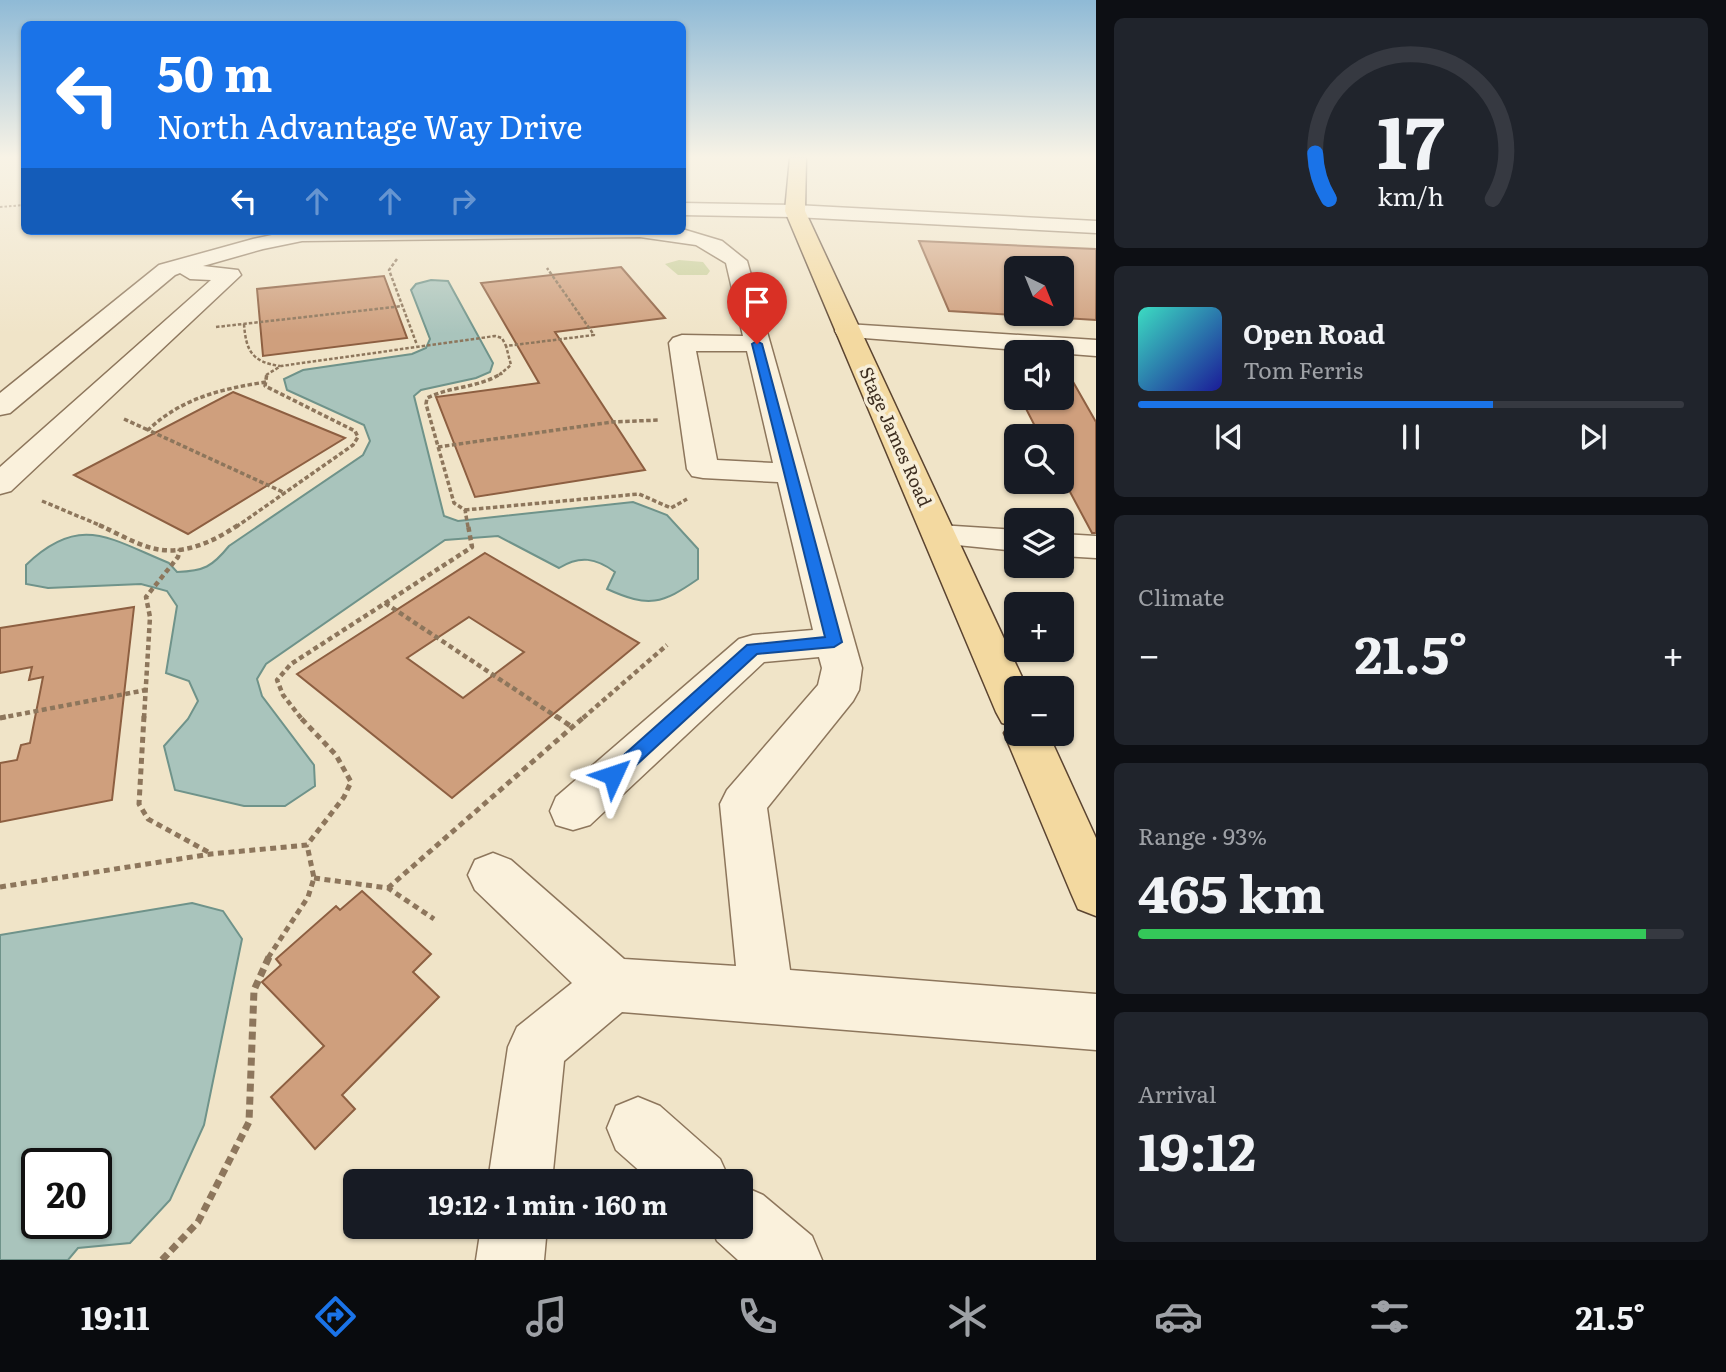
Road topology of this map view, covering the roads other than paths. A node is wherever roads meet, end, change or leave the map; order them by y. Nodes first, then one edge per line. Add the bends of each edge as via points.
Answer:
1 (798, 217) edge
2 (904, 217) edge
3 (1096, 227) edge
4 (686, 234) edge
5 (402, 235) joint
6 (585, 235) edge
7 (252, 239) edge
8 (588, 257) dead end
9 (397, 258) road end
10 (167, 270) junction
11 (847, 331) junction
12 (757, 344) junction
13 (1096, 348) edge
14 (0, 407) edge
15 (791, 473) junction
16 (0, 484) edge
17 (939, 535) junction
18 (1004, 540) edge
19 (1074, 546) edge
20 (1096, 547) edge
21 (834, 642) junction
22 (1004, 682) edge
23 (1032, 746) edge
24 (573, 811) dead end
25 (493, 875) dead end
26 (1096, 893) edge
27 (613, 985) junction
28 (766, 995) junction
29 (1096, 1022) edge
30 (638, 1128) dead end
31 (522, 1169) edge
32 (684, 1169) edge
33 (753, 1229) edge
34 (513, 1239) edge
35 (510, 1260) edge
36 (788, 1260) edge

1 - 11 main road, Stage James Road
2 - 3 street
4 - 12 street via 722,246 736,261
5 - 7 street
5 - 9 street
6 - 8 street
7 - 10 street
10 - 14 street
10 - 16 street via 230,275
11 - 13 street
11 - 17 main road, Stage James Road
12 - 15 street
12 - 15 street via 682,343 703,469
15 - 21 street
17 - 18 street
17 - 22 main road, Stage James Road
19 - 20 street
21 - 24 street via 753,649
21 - 28 street via 842,668 838,690 743,804
23 - 26 main road
25 - 27 street
27 - 28 street
27 - 31 street via 537,1047
28 - 29 street
30 - 32 street
33 - 36 street
34 - 35 street

